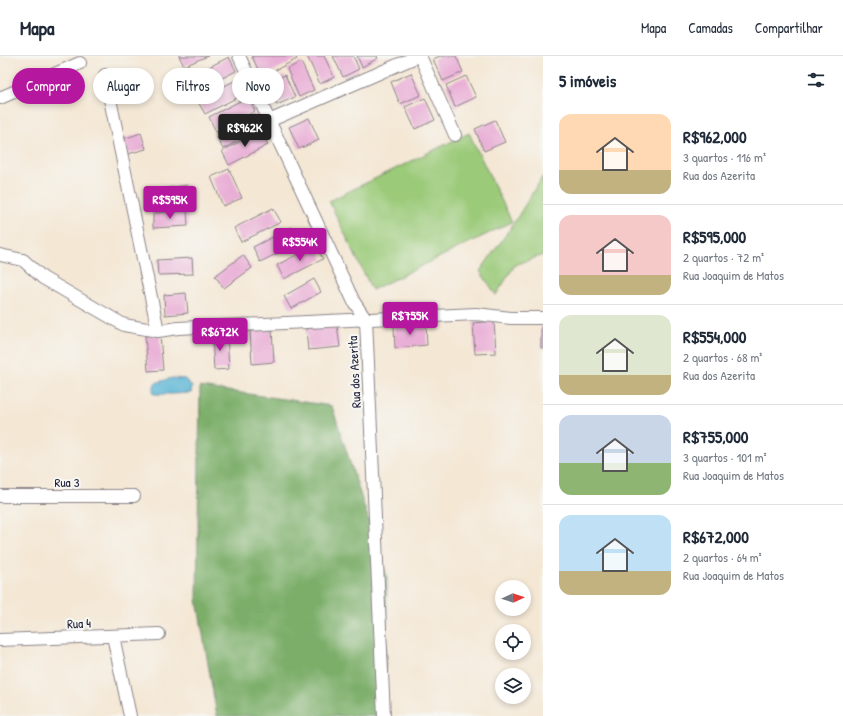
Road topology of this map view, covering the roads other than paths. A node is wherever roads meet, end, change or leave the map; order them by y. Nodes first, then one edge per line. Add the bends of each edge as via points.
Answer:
1 (239, 56) edge
2 (419, 56) edge
3 (80, 62) dead end
4 (0, 98) edge
5 (110, 104) edge
6 (269, 120) junction
7 (455, 135) dead end
8 (0, 255) edge
9 (543, 318) edge
10 (366, 320) junction
11 (158, 331) junction
12 (0, 496) edge
13 (134, 496) dead end
14 (159, 634) dead end
15 (113, 636) junction
16 (0, 640) edge
17 (130, 716) edge
18 (384, 716) edge

1 - 6 street, Rua dos Azerita
2 - 6 street
2 - 7 street
3 - 4 street
5 - 11 street
6 - 10 street, Rua dos Azerita via 354,302
8 - 11 street via 23,260 42,278 124,325
9 - 10 street via 476,314
10 - 11 street
10 - 18 street, Rua dos Azerita
12 - 13 street, Rua 3
14 - 15 street, Rua 4
15 - 16 street, Rua 4
15 - 17 street

